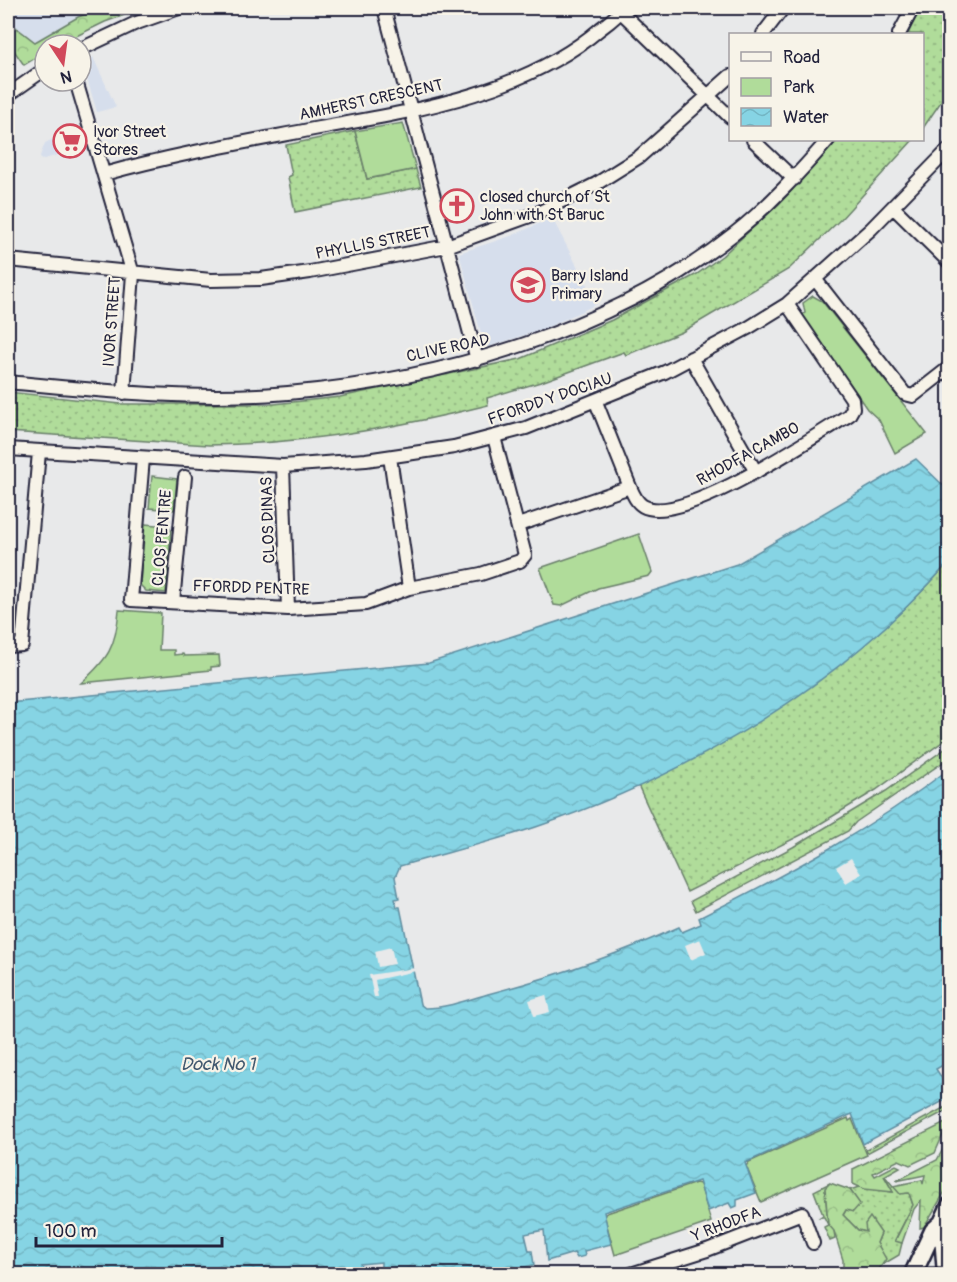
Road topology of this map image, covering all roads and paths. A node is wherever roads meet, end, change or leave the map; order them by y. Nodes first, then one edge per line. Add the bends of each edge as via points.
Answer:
1 (179, 8) edge
2 (384, 8) edge
3 (783, 8) edge
4 (913, 8) edge
5 (622, 10) edge
6 (764, 33) edge
7 (900, 33) edge
8 (93, 43) edge
9 (33, 77) edge
10 (729, 77) edge
11 (80, 93) edge
12 (8, 95) edge
13 (710, 96) junction
14 (412, 111) junction
15 (729, 116) edge
16 (754, 141) edge
17 (827, 141) edge
18 (950, 148) edge
19 (104, 174) junction
20 (794, 180) junction
21 (893, 207) junction
22 (447, 246) junction
23 (8, 261) edge
24 (950, 264) edge
25 (133, 274) junction
26 (814, 279) junction
27 (787, 304) junction
28 (691, 358) junction
29 (477, 360) junction
30 (950, 367) edge
31 (8, 382) edge
32 (124, 393) junction
33 (596, 402) junction
34 (494, 437) junction
35 (8, 449) edge
36 (39, 452) junction
37 (390, 457) junction
38 (143, 458) junction
39 (283, 466) junction
40 (756, 472) junction
41 (184, 477) dead end
42 (630, 487) junction
43 (518, 525) junction
44 (409, 588) junction
45 (173, 602) junction
46 (288, 609) junction
47 (8, 646) edge
48 (950, 1206) edge
49 (942, 1223) junction
50 (813, 1243) dead end
51 (657, 1271) edge
52 (631, 1275) edge
53 (913, 1275) edge
54 (946, 1275) edge

1 - 8 street
2 - 14 street
3 - 6 street
4 - 7 street
5 - 13 street
5 - 14 street, AMHERST CRESCENT via 586,41 535,70
9 - 12 street
10 - 13 street, PHYLLIS STREET
11 - 19 street, IVOR STREET
13 - 15 street
13 - 22 street, PHYLLIS STREET via 639,157 596,184 538,213
14 - 19 street, AMHERST CRESCENT via 161,158
14 - 22 street
16 - 20 street
17 - 20 street, CLIVE ROAD
18 - 21 street, FFORDD Y DOCIAU
19 - 25 street, IVOR STREET
20 - 29 street, CLIVE ROAD via 736,232 671,275 532,344
21 - 24 street
21 - 26 street, FFORDD Y DOCIAU
22 - 25 street, PHYLLIS STREET via 261,279
22 - 29 street
23 - 25 street, PHYLLIS STREET
25 - 32 street, IVOR STREET
26 - 27 street, FFORDD Y DOCIAU
26 - 30 street via 905,394 913,396
27 - 28 street, FFORDD Y DOCIAU
27 - 40 street, RHODFA CAMBO via 852,399 853,408 849,415
28 - 33 street, FFORDD Y DOCIAU
28 - 40 street
29 - 32 street, CLIVE ROAD via 287,393
31 - 32 street, CLIVE ROAD
33 - 34 street, FFORDD Y DOCIAU
33 - 42 street, RHODFA CAMBO
34 - 37 street, FFORDD Y DOCIAU
34 - 43 street, FFORDD PENTRE
35 - 36 street, FFORDD Y DOCIAU
36 - 38 street, FFORDD Y DOCIAU
36 - 47 street via 22,645
37 - 39 street, FFORDD Y DOCIAU
37 - 44 street
38 - 39 street, FFORDD Y DOCIAU
38 - 45 street, FFORDD PENTRE via 131,600
39 - 46 street, CLOS DINAS
40 - 42 street, RHODFA CAMBO via 703,498 657,509 636,500
41 - 45 street, CLOS PENTRE
42 - 43 street
43 - 44 street, FFORDD PENTRE via 525,555 520,561 481,574
44 - 46 street, FFORDD PENTRE via 366,604
45 - 46 street, FFORDD PENTRE
48 - 49 street
49 - 53 street via 933,1232
49 - 54 street
50 - 51 street, Y RHODFA via 802,1213
51 - 52 street, Y RHODFA

